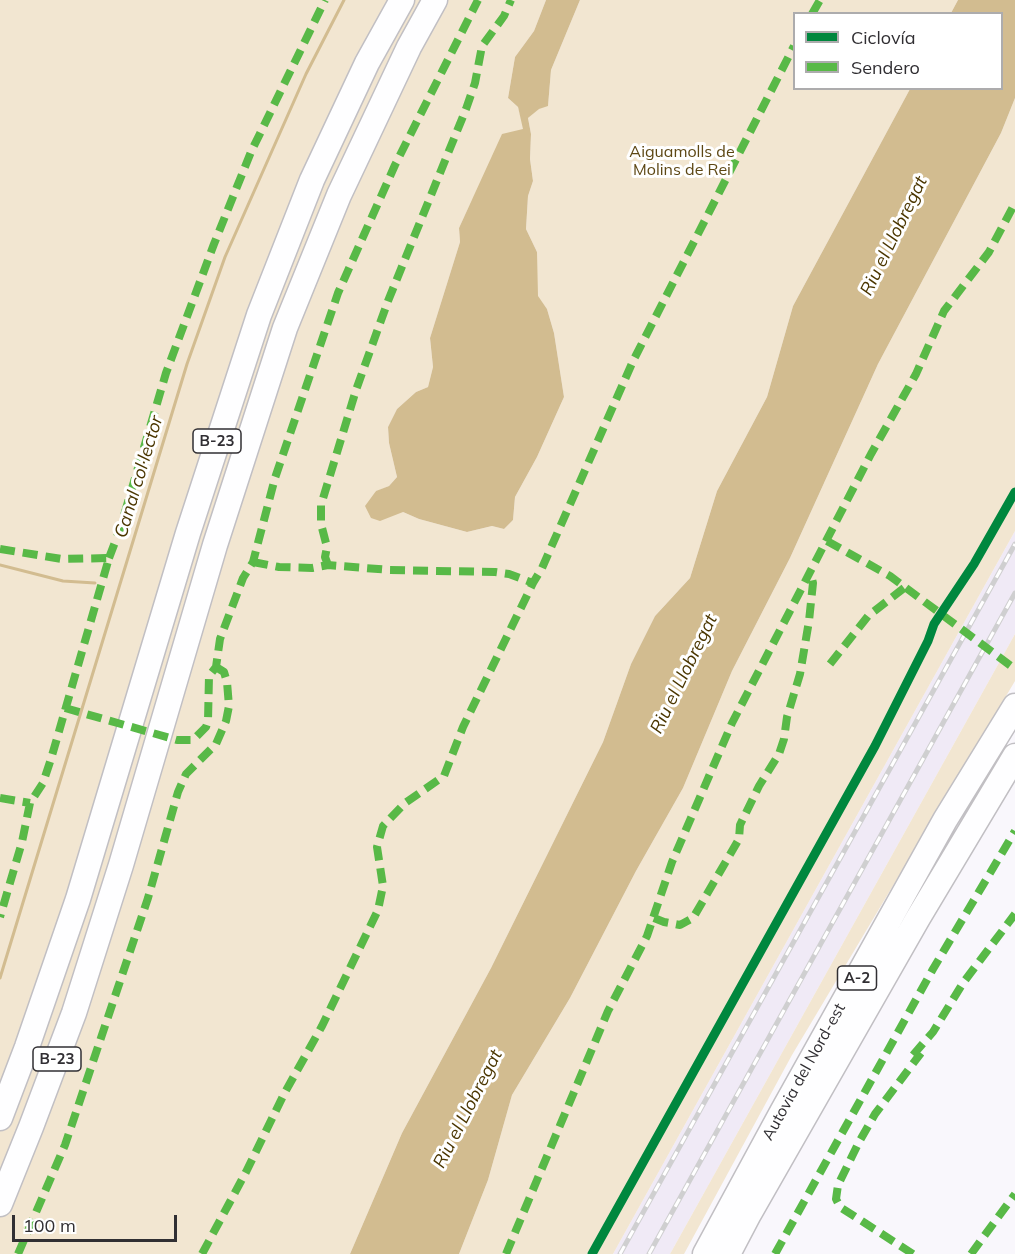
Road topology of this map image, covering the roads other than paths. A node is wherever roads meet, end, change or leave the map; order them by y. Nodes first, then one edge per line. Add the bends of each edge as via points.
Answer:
1 (402, 0) edge
2 (435, 0) edge
3 (1015, 706) edge
4 (1015, 756) edge
5 (0, 1118) edge
6 (0, 1204) edge
7 (705, 1254) edge
8 (728, 1254) edge

1 - 5 highway, B-23 via 367,63 322,160 259,315 188,532 78,899
2 - 6 highway, B-23 via 339,195 285,327 215,545 122,865 80,993
3 - 7 highway, Autovia del Nord-est / A-2 via 945,820
4 - 8 highway, Autovia del Nord-est / A-2 via 918,918

